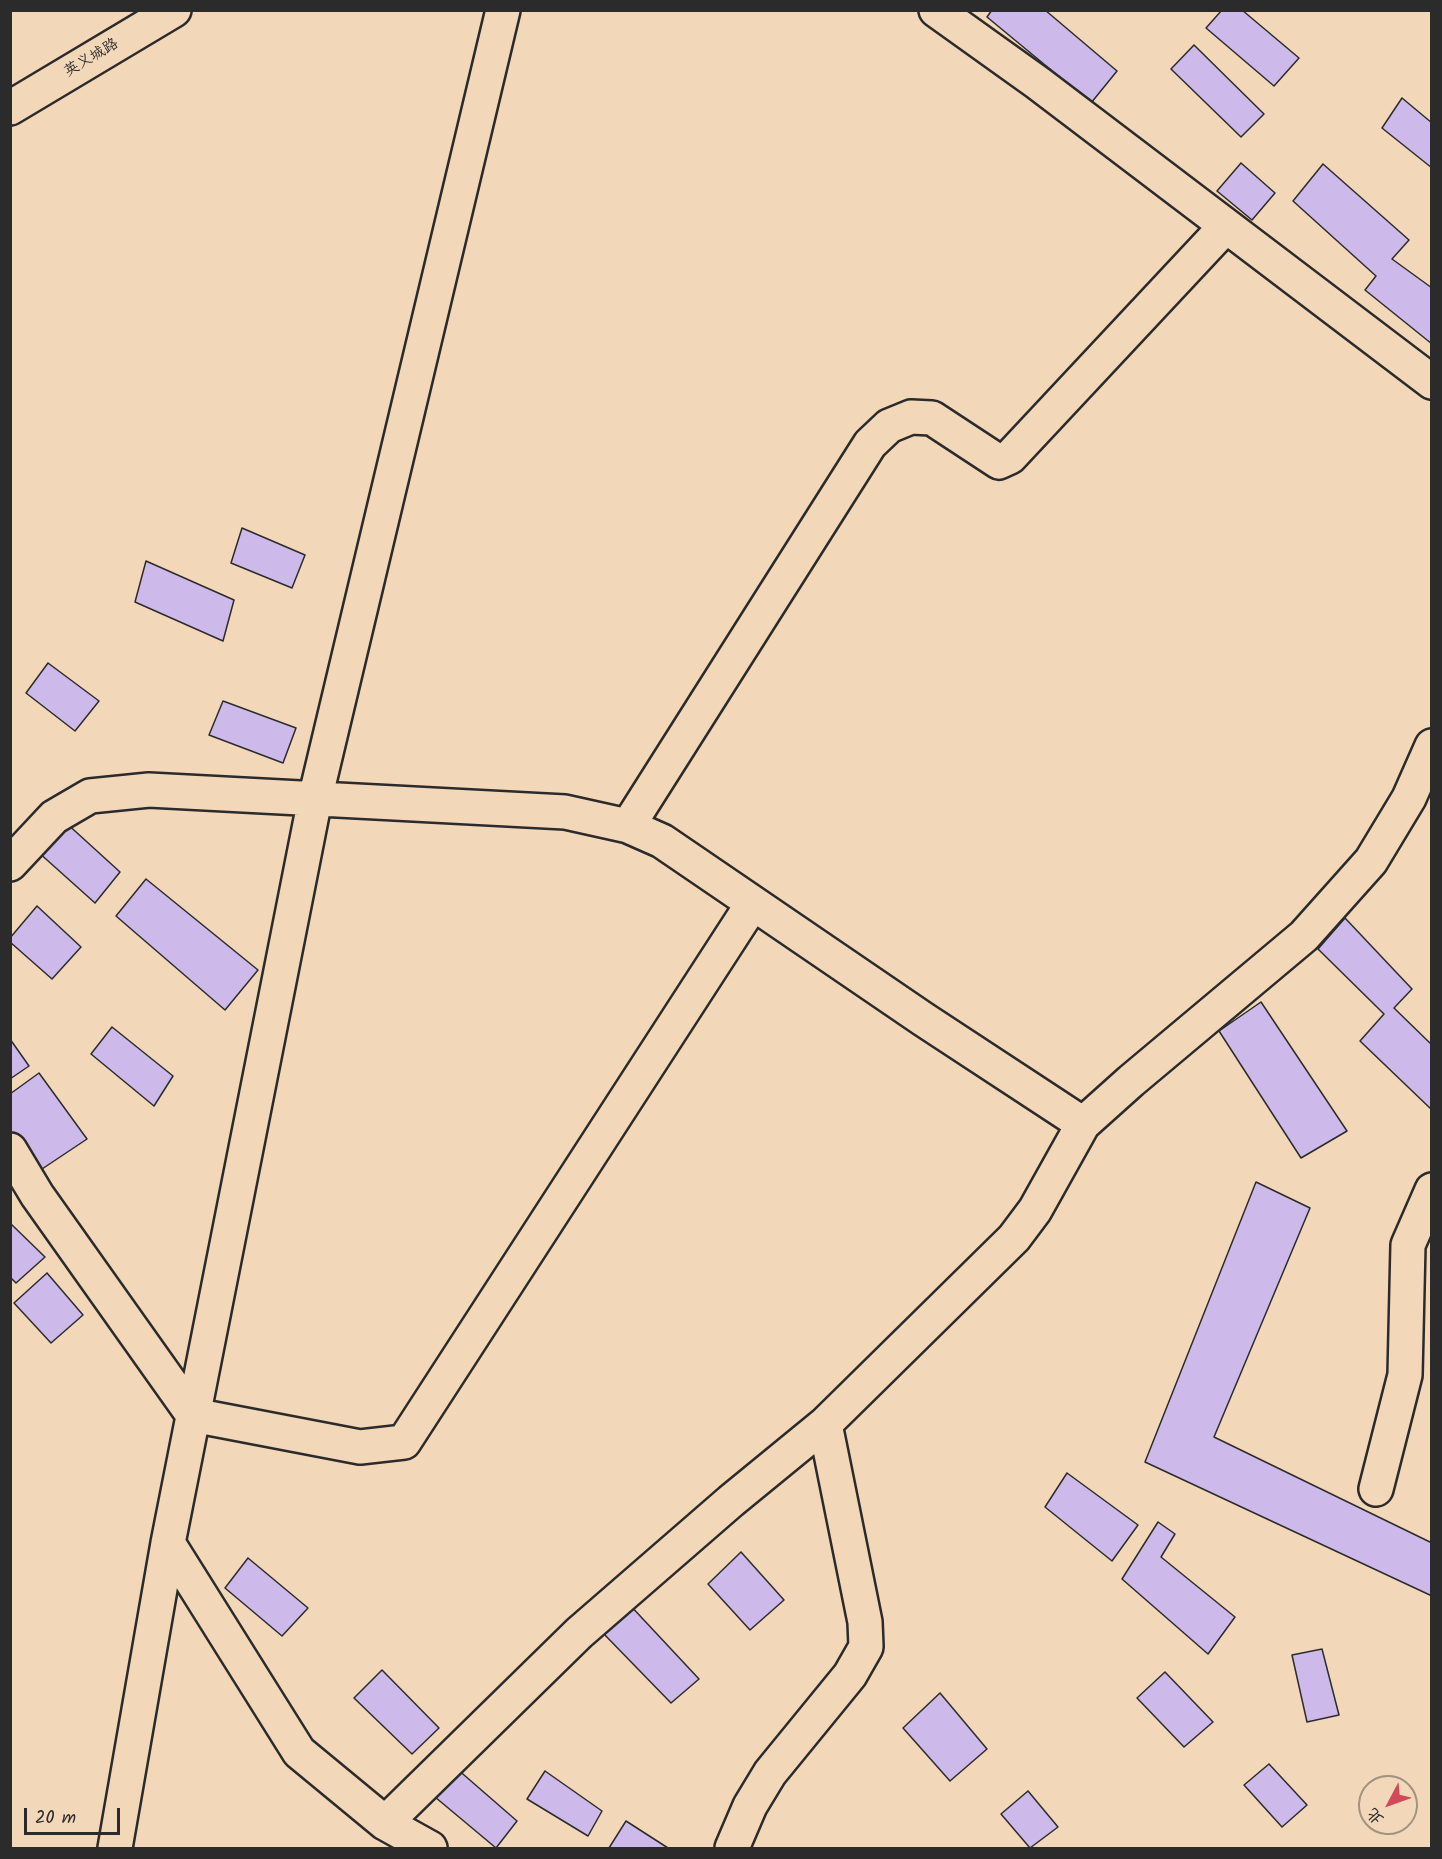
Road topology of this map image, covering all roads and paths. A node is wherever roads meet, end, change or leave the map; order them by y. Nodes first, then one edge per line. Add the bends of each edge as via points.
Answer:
1 (503, 10) edge
2 (936, 10) edge
3 (164, 13) edge
4 (10, 108) edge
5 (1226, 226) junction
6 (1431, 382) edge
7 (1431, 746) edge
8 (315, 799) junction
9 (628, 826) junction
10 (10, 864) edge
11 (753, 903) junction
12 (1083, 1124) junction
13 (10, 1150) edge
14 (1431, 1190) edge
15 (193, 1415) junction
16 (825, 1425) junction
17 (1377, 1489) dead end
18 (168, 1543) junction
19 (385, 1823) junction
20 (115, 1848) edge
21 (430, 1848) edge
22 (732, 1848) edge

1 - 8 street
2 - 5 street
3 - 4 street, 英义城路
5 - 6 street
5 - 9 street via 1010,457 999,462 932,418 911,417 889,426 870,444
7 - 12 street via 1409,798 1371,861 1304,936
8 - 9 street via 565,812
8 - 10 street via 149,790 90,796 54,817
8 - 15 street
9 - 11 street via 662,841
11 - 12 street
11 - 15 street via 404,1442 360,1447
12 - 16 street via 1035,1210 1014,1238
13 - 15 street via 37,1195
14 - 17 street via 1408,1245 1405,1376
15 - 18 street
16 - 19 street via 579,1633
16 - 22 street via 865,1622 866,1647 850,1675 770,1773
18 - 19 street via 299,1752
18 - 20 street
19 - 21 street

